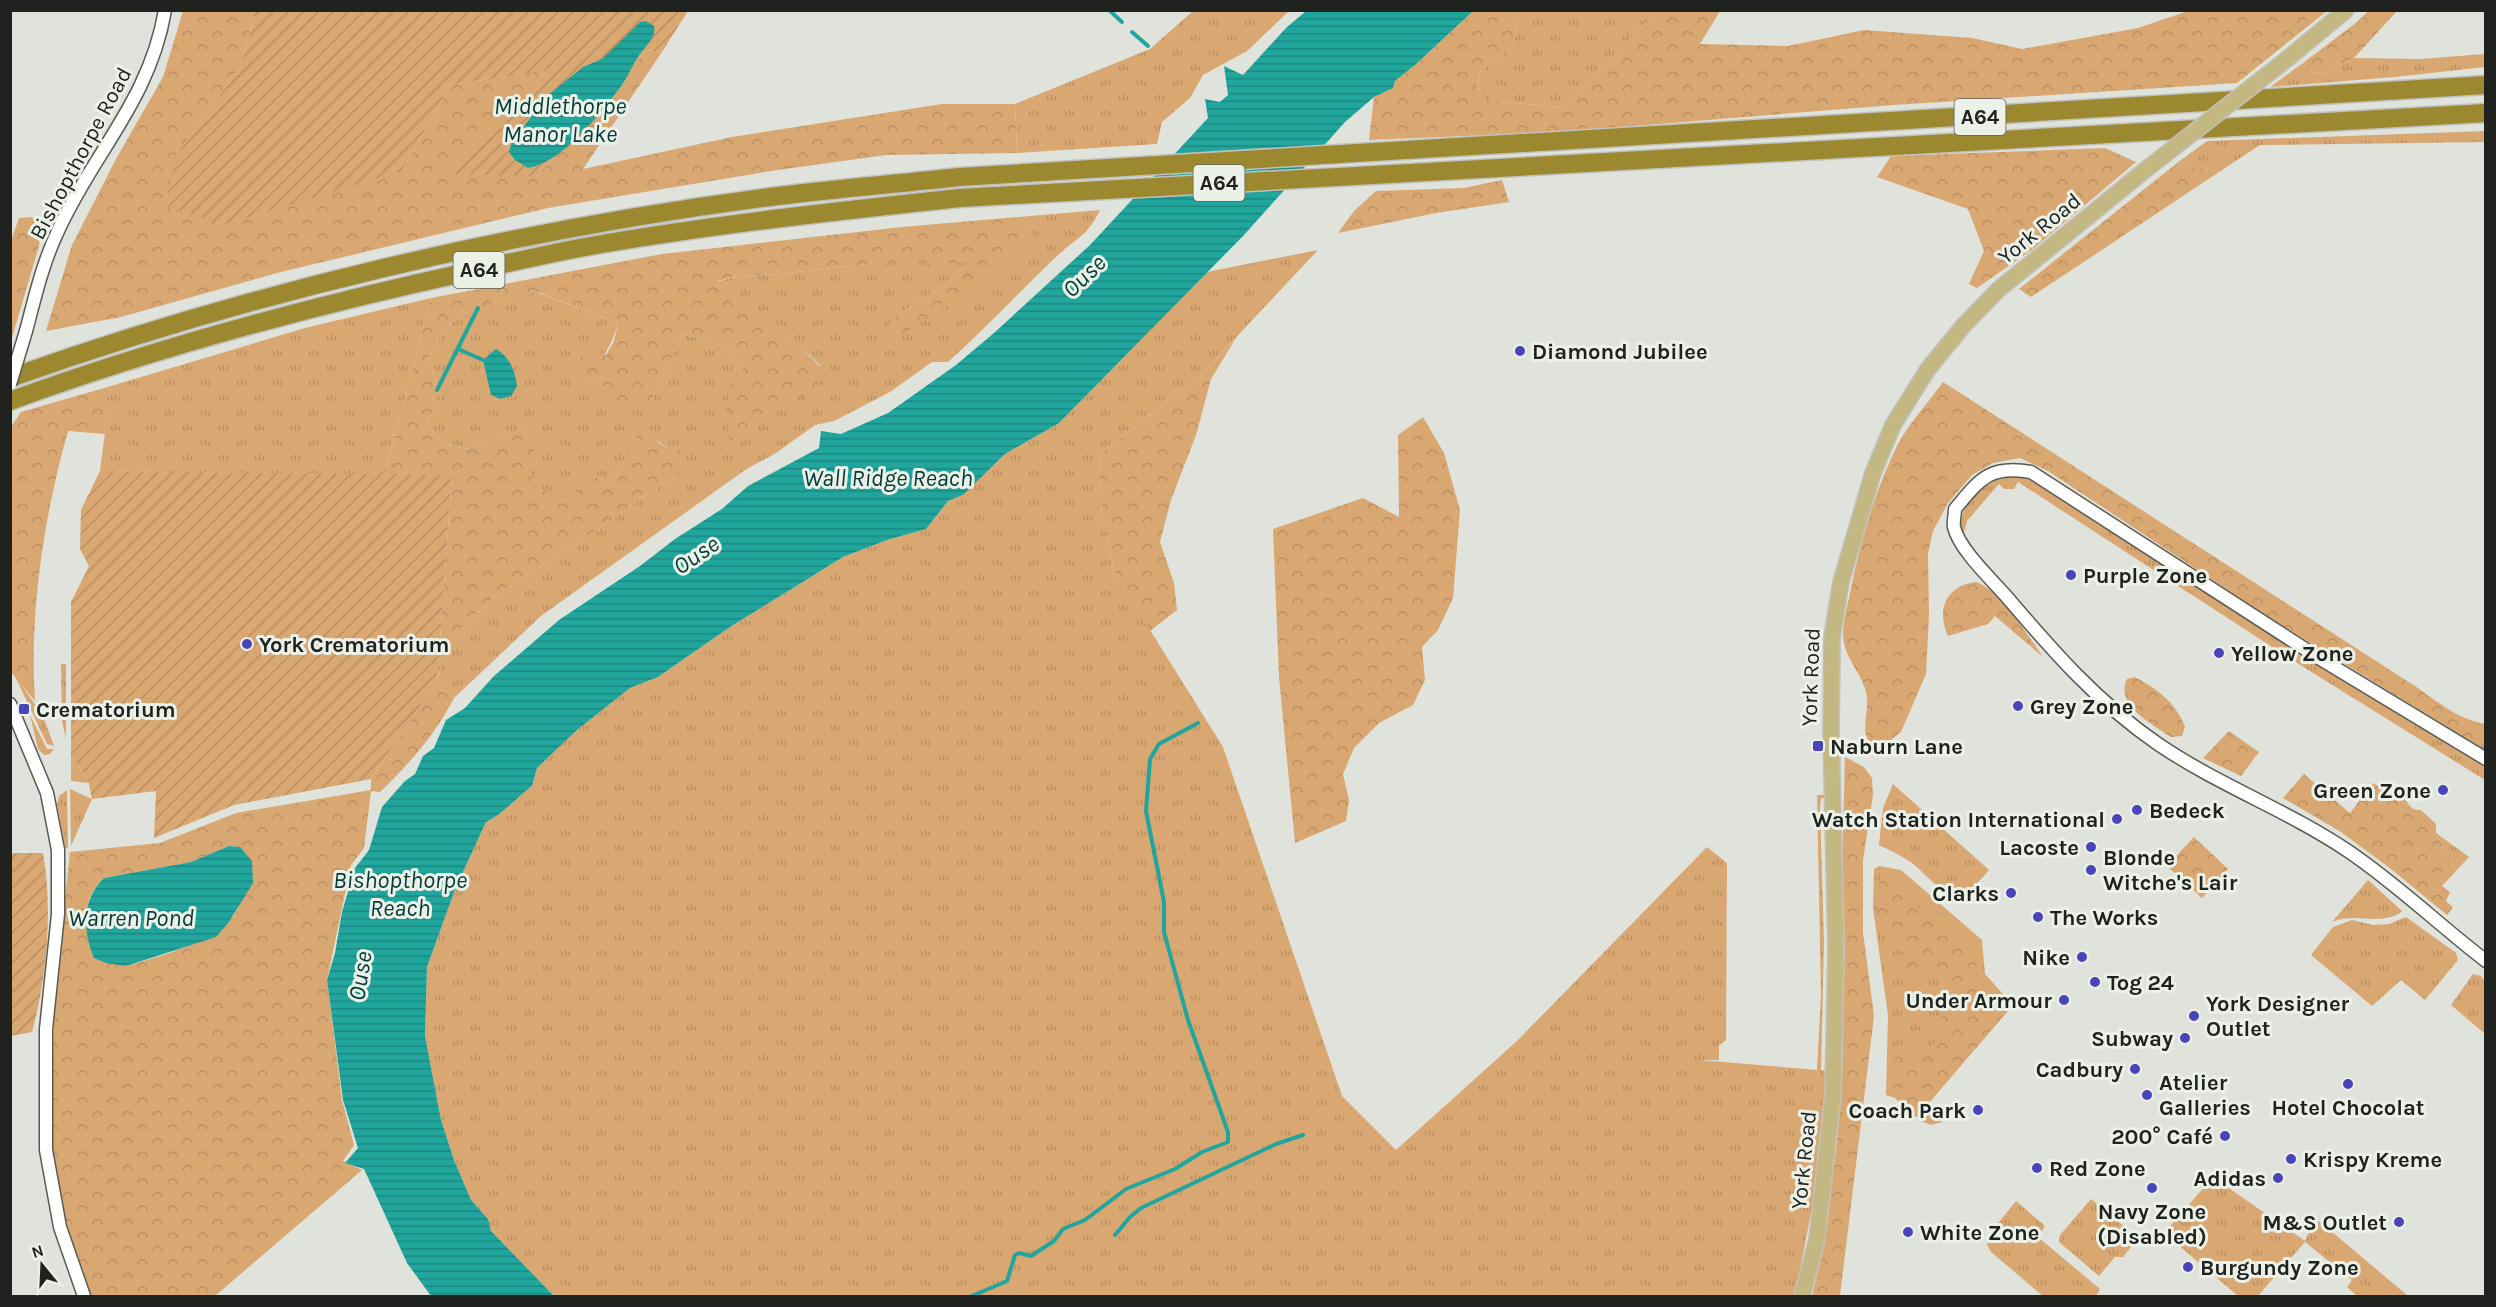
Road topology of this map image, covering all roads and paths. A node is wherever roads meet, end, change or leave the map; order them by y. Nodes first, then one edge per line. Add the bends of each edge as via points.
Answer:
1 (165, 10) edge
2 (2346, 10) edge
3 (2486, 85) edge
4 (2486, 113) edge
5 (10, 378) edge
6 (10, 384) edge
7 (10, 401) edge
8 (10, 704) edge
9 (2486, 759) edge
10 (2486, 961) edge
11 (84, 1296) edge
12 (1802, 1296) edge

1 - 6 street, Bishopthorpe Road, bridge via 151,65 58,231
2 - 12 main road, York Road, bridge via 1998,290 1928,369 1893,425 1873,473 1841,582 1832,637 1836,948 1833,1095 1816,1239
3 - 5 highway, A64 via 959,177 770,197 590,225 391,267 220,311
4 - 7 highway, A64 via 960,198 772,219 595,245 399,287 228,331
8 - 11 street via 47,794 58,850 58,914 46,1029 45,1150 60,1227
9 - 10 street via 2319,658 2031,472 1996,471 1982,479 1955,509 1954,528 1975,560 2063,662 2100,698 2176,755 2348,851

